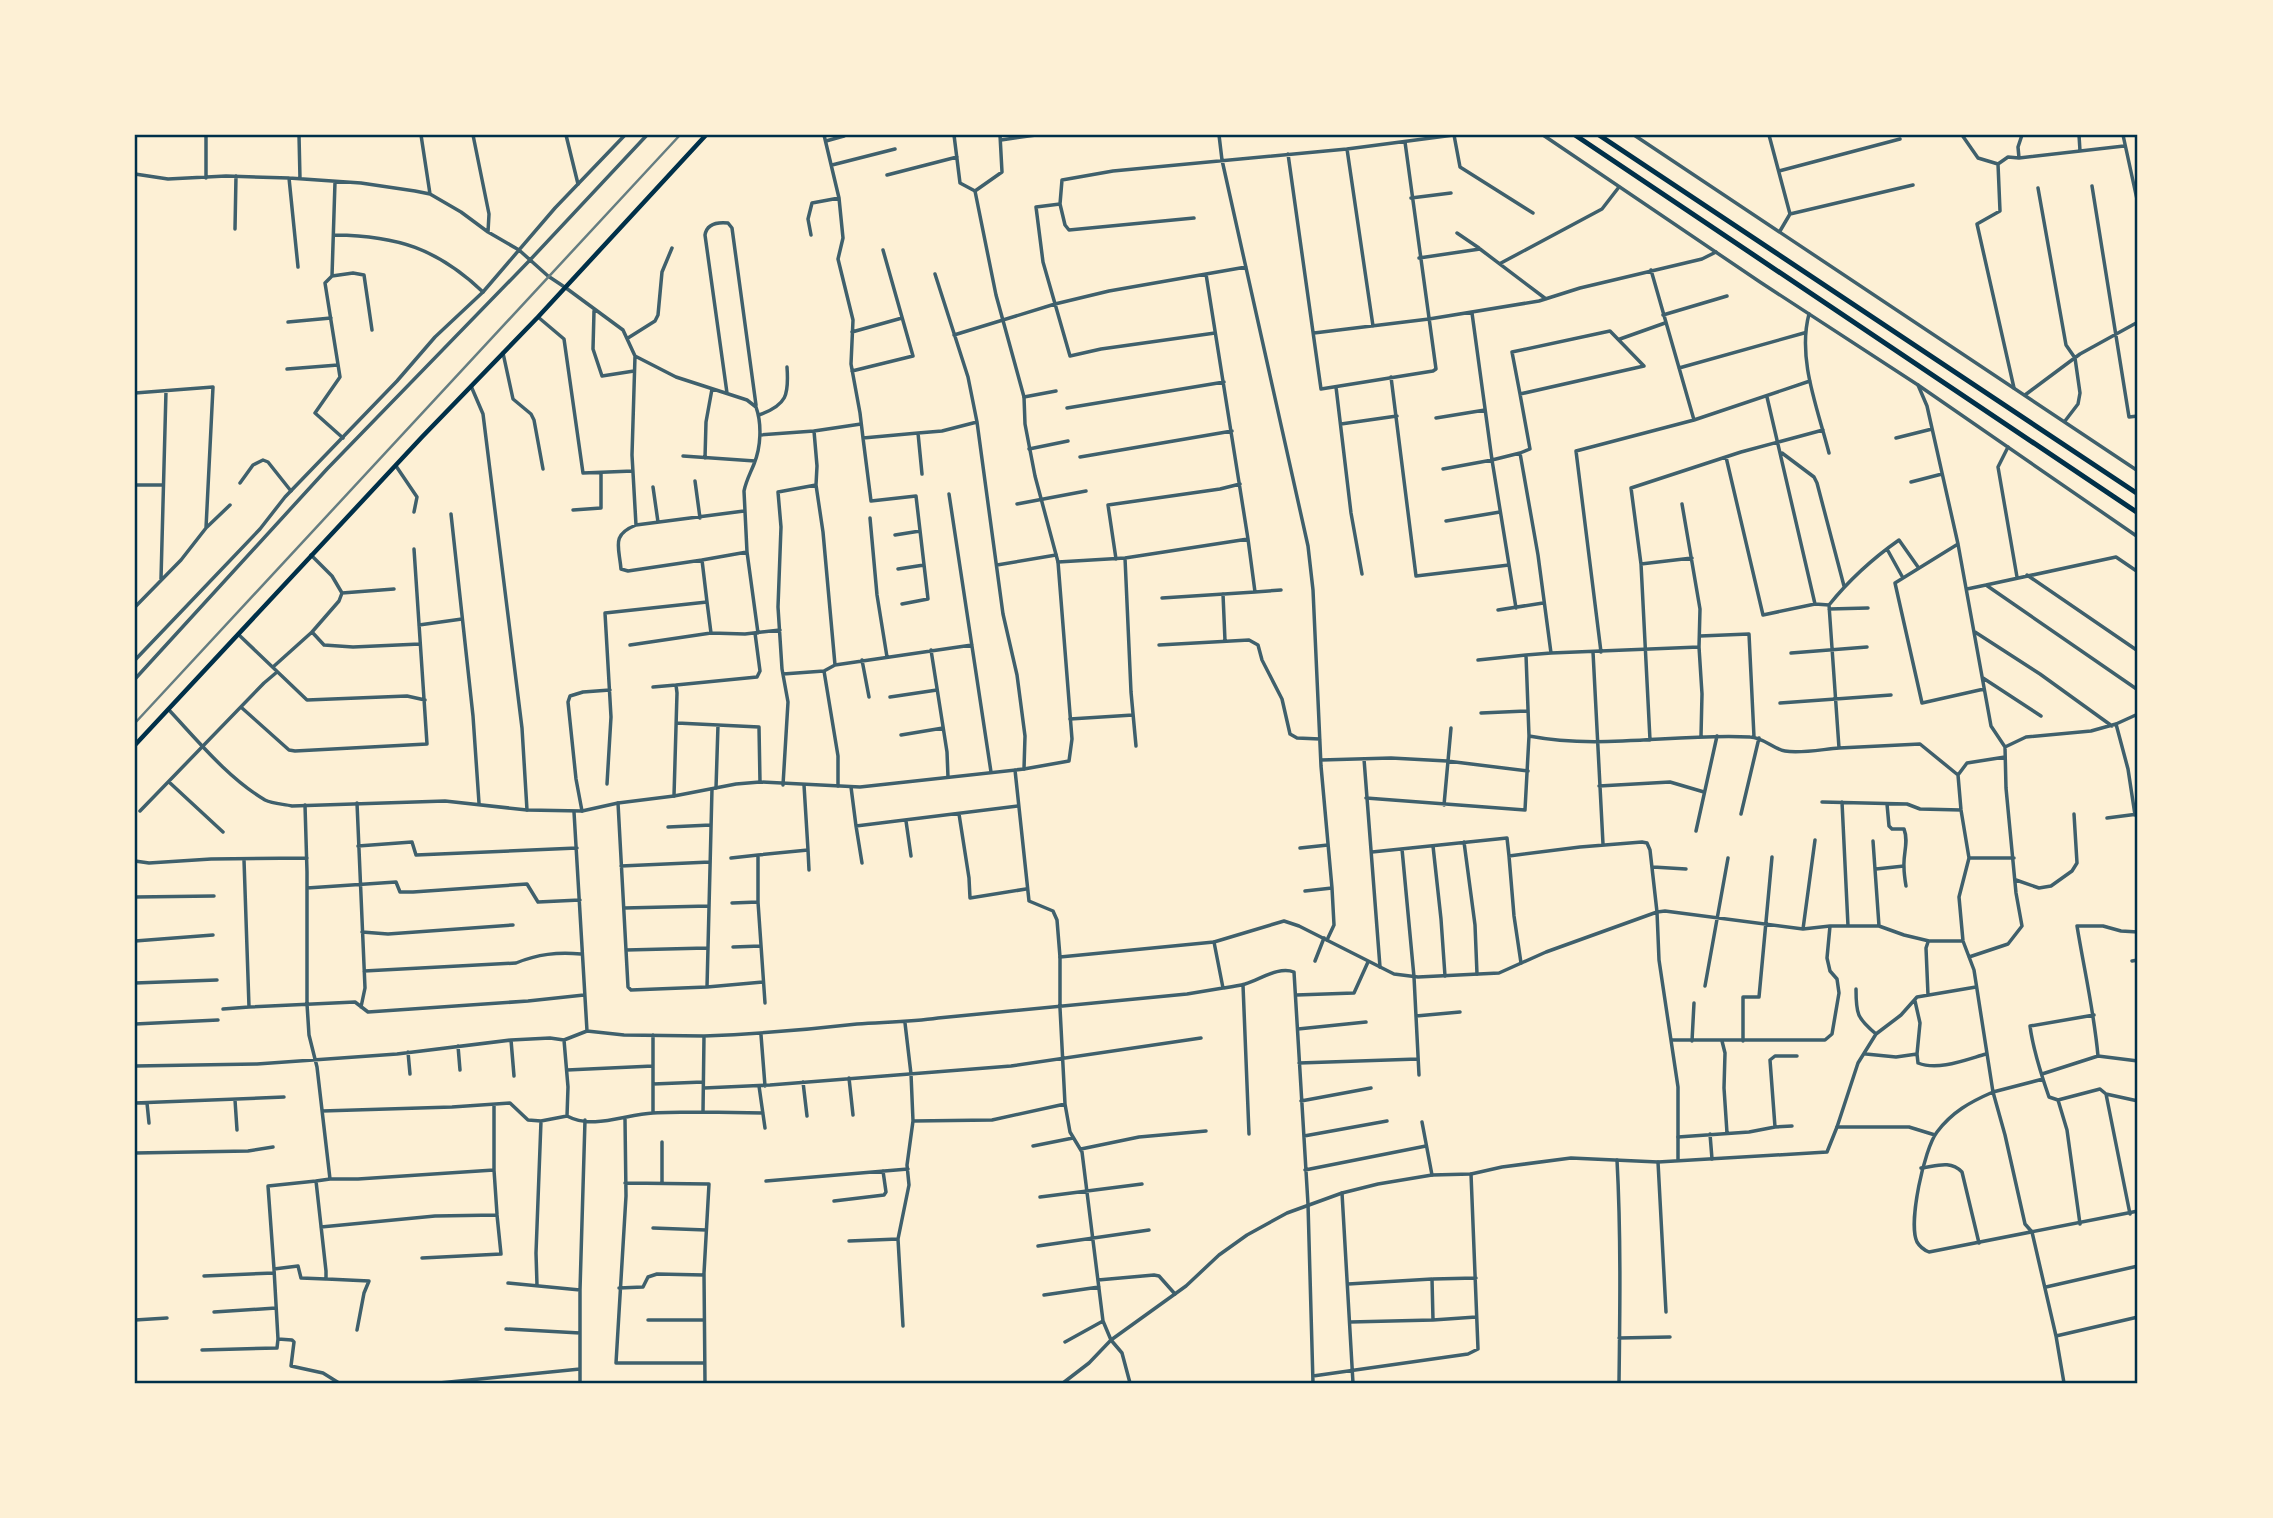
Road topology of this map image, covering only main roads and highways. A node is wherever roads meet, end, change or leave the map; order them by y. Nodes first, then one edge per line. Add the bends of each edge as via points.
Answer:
1 (706, 135) edge
2 (1575, 135) edge
3 (1599, 135) edge
4 (2138, 494) edge
5 (2138, 513) edge
6 (135, 746) edge

1 - 6 main road
2 - 5 highway
3 - 4 highway

